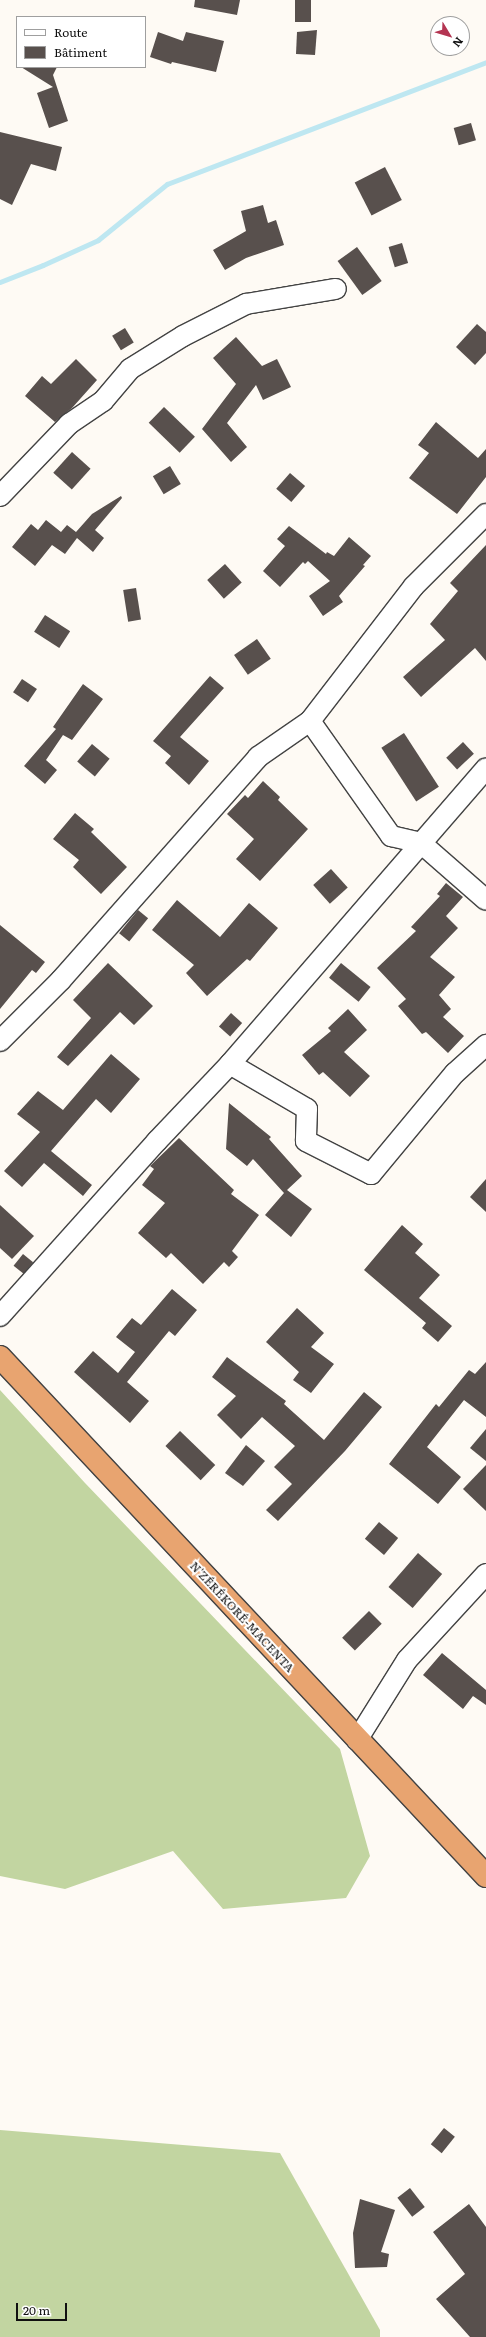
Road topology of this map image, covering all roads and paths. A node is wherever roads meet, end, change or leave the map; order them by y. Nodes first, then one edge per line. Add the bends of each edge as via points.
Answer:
1 (336, 289) dead end
2 (0, 496) edge
3 (486, 514) edge
4 (310, 721) junction
5 (486, 768) edge
6 (421, 843) junction
7 (486, 900) edge
8 (0, 1041) edge
9 (486, 1045) edge
10 (230, 1064) junction
11 (0, 1316) edge
12 (0, 1357) edge
13 (486, 1574) edge
14 (357, 1740) junction
15 (486, 1876) edge

1 - 2 street via 246,304 183,336 130,369 103,401 69,424
3 - 4 street via 414,586
4 - 6 street via 391,836
4 - 8 street via 258,757 61,980
5 - 6 street
6 - 7 street
6 - 10 street
9 - 10 street via 455,1073 371,1174 306,1141 307,1109
10 - 11 street via 157,1141
12 - 14 highway, N'ZÉRÉKORÉ-MACENTA
13 - 14 street via 407,1660
14 - 15 highway, N'ZÉRÉKORÉ-MACENTA

